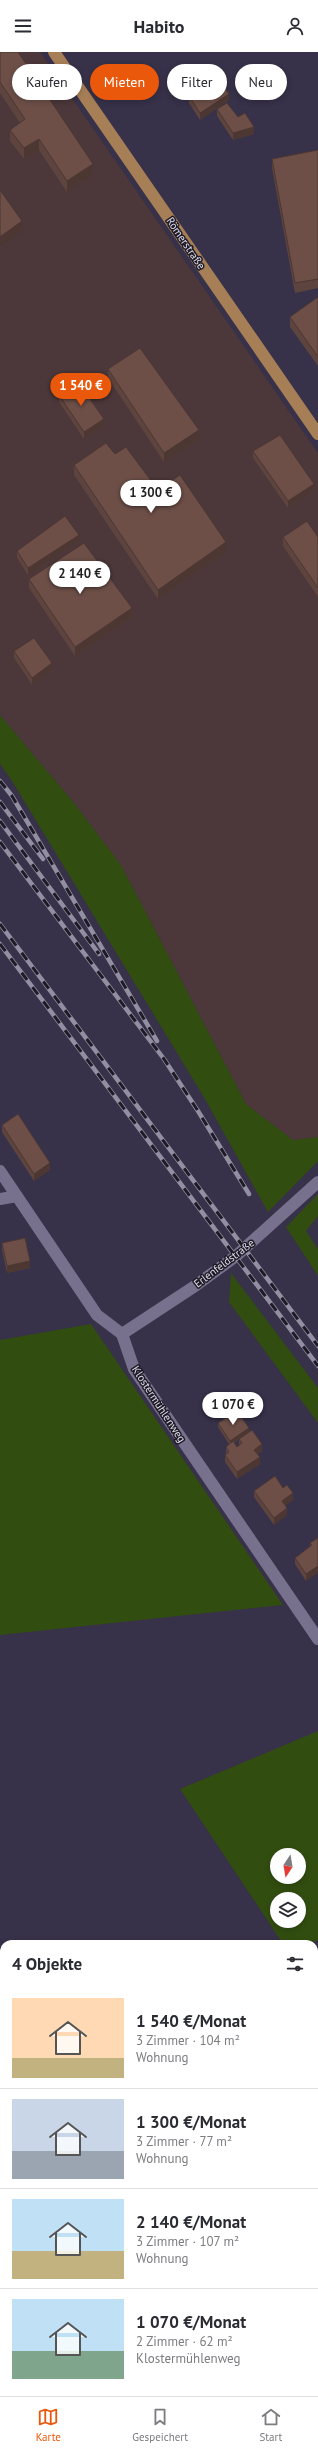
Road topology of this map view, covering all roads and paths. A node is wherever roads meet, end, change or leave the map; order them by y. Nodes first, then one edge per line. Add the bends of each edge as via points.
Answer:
1 (54, 52) edge
2 (318, 434) edge
3 (0, 1171) edge
4 (318, 1182) edge
5 (17, 1196) junction
6 (0, 1199) edge
7 (122, 1334) junction
8 (318, 1639) edge

1 - 2 main road, Römerstraße
3 - 5 street
4 - 7 street, Erlenfeldstraße via 236,1256
5 - 6 street
5 - 7 street via 97,1315
7 - 8 street, Klostermühlenweg via 134,1369

